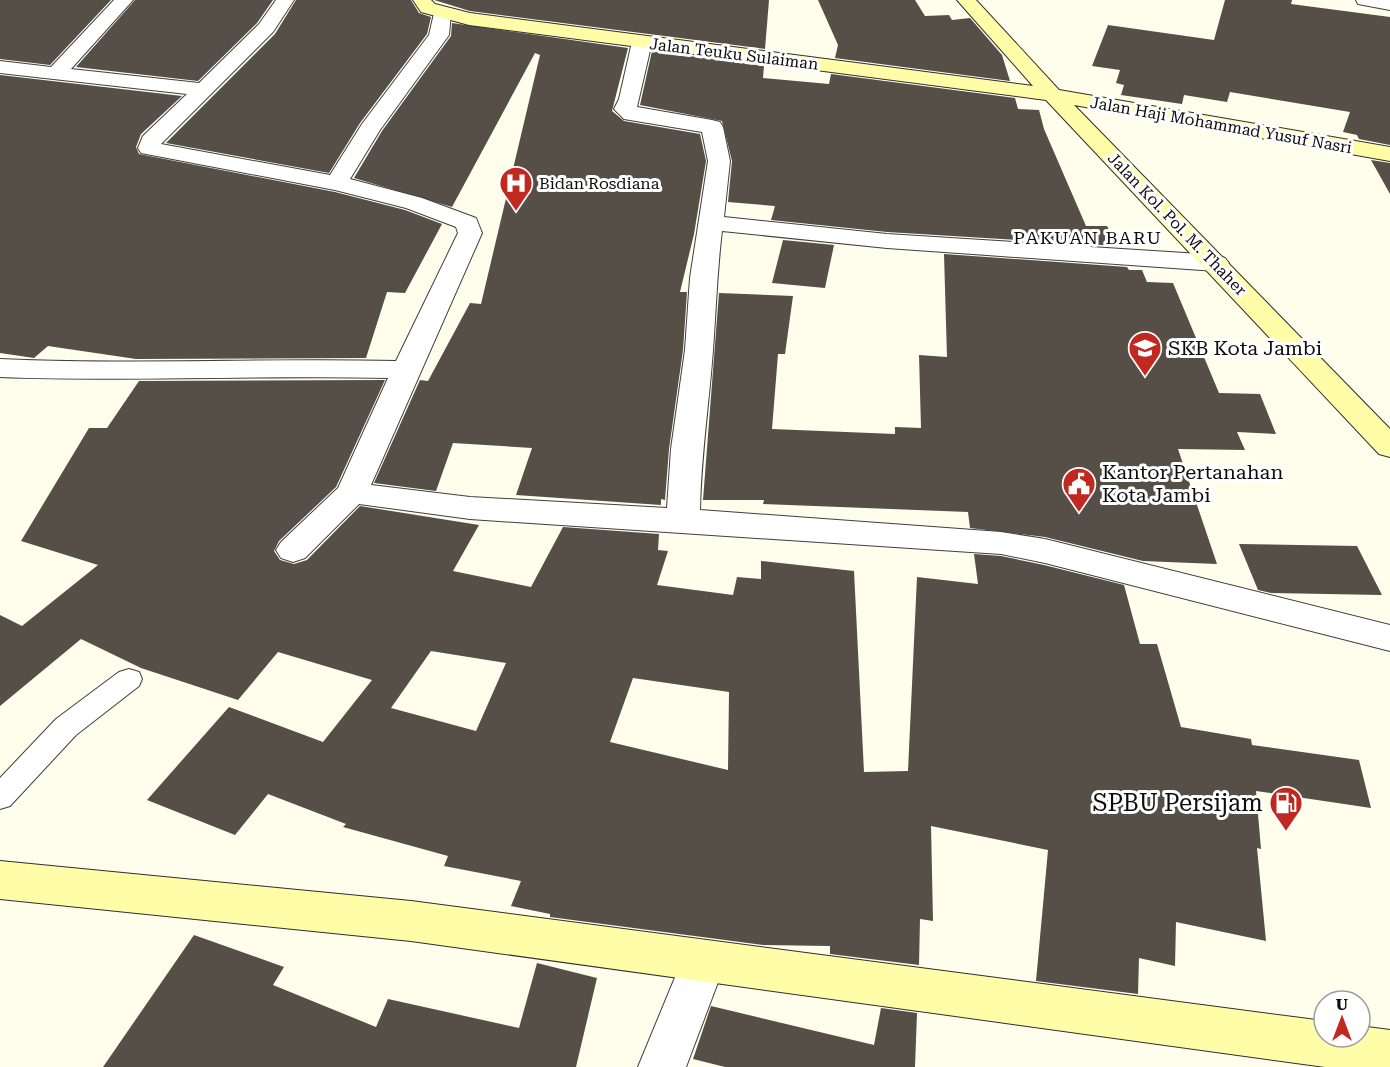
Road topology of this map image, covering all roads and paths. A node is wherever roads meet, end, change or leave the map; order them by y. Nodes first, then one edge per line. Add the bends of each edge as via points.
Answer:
1 (124, 0) edge
2 (285, 0) edge
3 (422, 0) edge
4 (966, 0) edge
5 (1365, 0) edge
6 (1390, 4) edge
7 (442, 13) junction
8 (642, 42) junction
9 (0, 67) edge
10 (57, 72) junction
11 (204, 90) junction
12 (1052, 95) junction
13 (1390, 154) edge
14 (336, 183) junction
15 (711, 223) junction
16 (1216, 263) junction
17 (0, 368) edge
18 (409, 370) junction
19 (1390, 447) edge
20 (352, 493) junction
21 (683, 520) junction
22 (293, 550) dead end
23 (1390, 638) edge
24 (129, 679) dead end
25 (0, 796) edge
26 (0, 880) edge
27 (704, 961) junction
28 (1390, 1053) edge
29 (662, 1067) edge

1 - 10 street
2 - 11 street via 266,28
3 - 7 street, Jalan Teuku Sulaiman via 428,8
4 - 12 street, Jalan Kol. Pol. M. Thaher
5 - 6 street
7 - 8 street, Jalan Teuku Sulaiman
7 - 14 street via 439,35
8 - 12 street, Jalan Teuku Sulaiman
8 - 15 street via 625,109 632,114 705,124 715,129 719,161
9 - 10 street
10 - 11 street
11 - 14 street via 151,141 149,148
12 - 13 street, Jalan Haji Mohammad Yusuf Nasri
12 - 16 street, Jalan Kol. Pol. M. Thaher
14 - 18 street via 423,206 460,219 469,228
15 - 16 street via 886,241
15 - 21 street via 686,450
16 - 19 street, Jalan Kol. Pol. M. Thaher
17 - 18 street via 89,372 288,367
18 - 20 street
20 - 21 street via 470,508
20 - 22 street
21 - 23 street via 1000,543
24 - 25 lane via 66,727
26 - 27 street via 411,921
27 - 28 street
27 - 29 street

